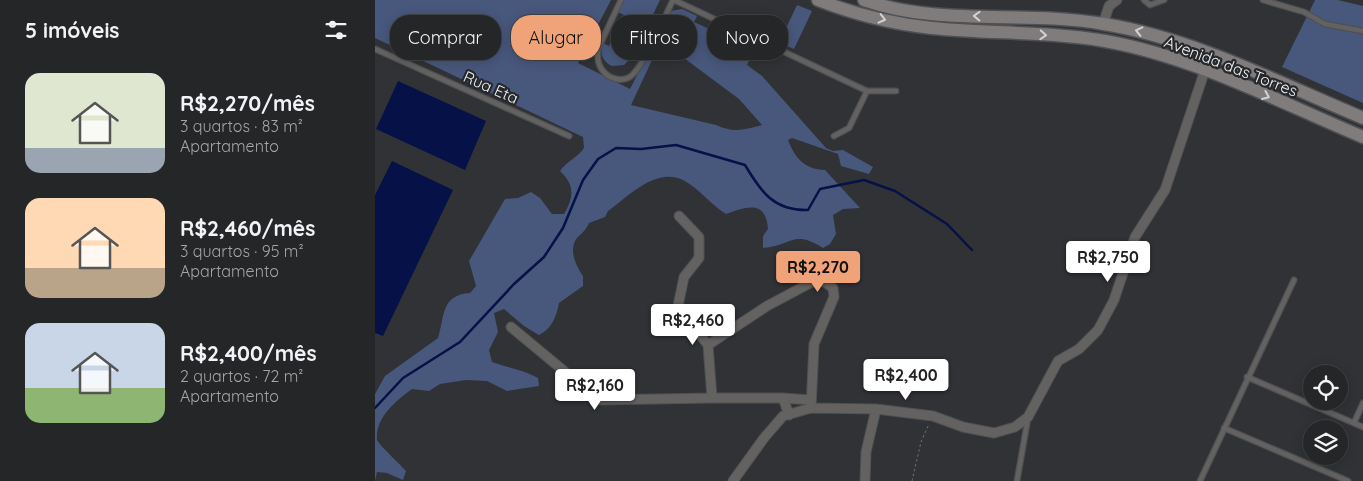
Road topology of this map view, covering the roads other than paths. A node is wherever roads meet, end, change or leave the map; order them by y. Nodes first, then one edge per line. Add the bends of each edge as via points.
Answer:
1 (621, 0) edge
2 (674, 0) edge
3 (818, 0) edge
4 (864, 0) edge
5 (1117, 0) edge
6 (1144, 0) edge
7 (1164, 0) edge
8 (1263, 0) edge
9 (1103, 24) junction
10 (1363, 31) edge
11 (375, 49) edge
12 (1205, 70) junction
13 (867, 91) junction
14 (896, 92) dead end
15 (1363, 118) edge
16 (569, 136) dead end
17 (834, 136) dead end
18 (1363, 137) edge
19 (679, 216) dead end
20 (1294, 280) dead end
21 (511, 327) dead end
22 (708, 345) junction
23 (1247, 377) junction
24 (712, 398) junction
25 (783, 398) junction
26 (1363, 403) edge
27 (811, 404) junction
28 (876, 409) junction
29 (789, 415) junction
30 (1028, 417) junction
31 (1354, 423) junction
32 (1363, 427) edge
33 (1224, 428) junction
34 (733, 481) edge
35 (865, 481) edge
36 (1017, 481) edge
37 (1200, 481) edge
38 (1348, 481) edge

1 - 2 lane via 597,56 601,69 611,78 628,78 634,73
2 - 13 lane
3 -> 12 main road, Avenida das Torres via 889,21 931,28 1107,41
9 -> 4 main road, Avenida das Torres via 935,15
5 - 9 street via 1109,6
6 - 7 lane via 1150,5
8 - 10 lane via 1304,12 1325,24
15 -> 9 main road, Avenida das Torres via 1185,44
11 - 16 lane, Rua Eta
12 -> 18 main road, Avenida das Torres
12 - 30 street via 1165,190 1135,238 1114,300 1098,330 1079,349 1058,361
13 - 14 lane
13 - 17 lane via 849,128
19 - 22 street via 699,237 699,258 684,277 678,306
20 - 23 lane
21 - 24 street via 599,400
22 - 24 street
22 - 27 street via 767,306 814,281 825,282 833,288 833,297 814,344
23 - 31 lane
23 - 33 lane
24 - 25 street
25 - 27 street
25 - 29 street
26 - 31 lane
27 - 28 street
27 - 29 street
28 - 30 street via 933,416 963,427 994,433 1015,427
28 - 35 street via 867,443
29 - 34 street via 783,416 764,438
30 - 36 lane
31 - 32 lane
33 - 37 lane
33 - 38 lane

